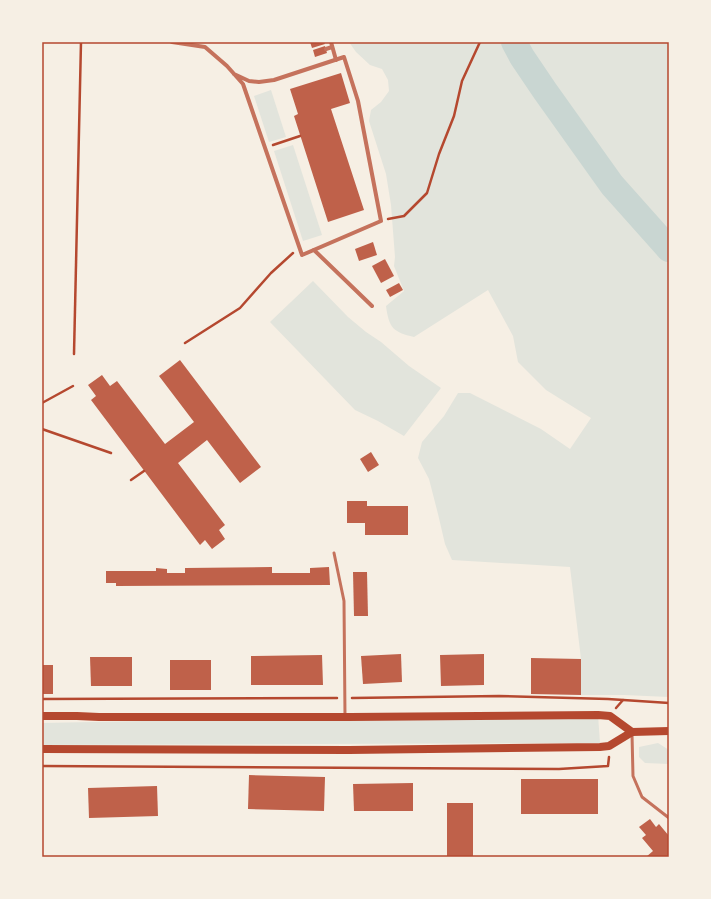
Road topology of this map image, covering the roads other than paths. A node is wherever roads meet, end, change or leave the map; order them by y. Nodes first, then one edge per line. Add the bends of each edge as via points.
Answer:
1 (172, 42) edge
2 (331, 44) edge
3 (326, 49) dead end
4 (336, 60) junction
5 (234, 74) junction
6 (314, 250) junction
7 (372, 306) dead end
8 (334, 553) dead end
9 (42, 716) edge
10 (345, 717) junction
11 (669, 731) edge
12 (632, 732) junction
13 (42, 749) edge
14 (669, 818) edge

1 - 5 street via 205,47
2 - 3 street
2 - 4 street
4 - 5 street via 274,80 249,81
4 - 6 street via 344,57 358,101 381,221
5 - 6 street via 242,84 302,255
6 - 7 street
8 - 10 lane via 344,601
9 - 10 main road
10 - 12 main road via 598,715 610,716
11 - 12 main road
12 - 13 main road via 609,746 600,748
12 - 14 lane via 633,776 642,796

